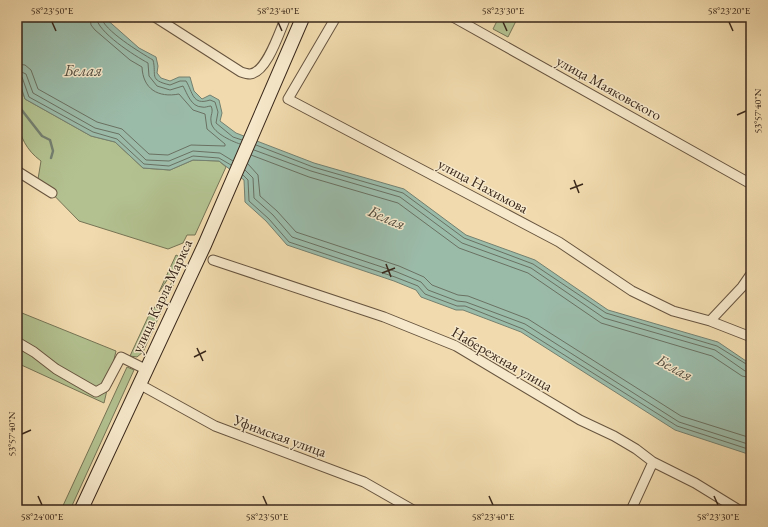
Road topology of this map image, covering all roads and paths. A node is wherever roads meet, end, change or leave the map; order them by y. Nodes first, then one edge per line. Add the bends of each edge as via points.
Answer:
1 (155, 17) edge
2 (286, 17) edge
3 (303, 17) edge
4 (336, 17) edge
5 (453, 17) edge
6 (17, 171) edge
7 (751, 184) edge
8 (52, 194) dead end
9 (213, 260) dead end
10 (751, 274) edge
11 (710, 321) junction
12 (751, 336) edge
13 (17, 342) edge
14 (145, 369) junction
15 (138, 384) junction
16 (653, 462) junction
17 (81, 510) edge
18 (413, 510) edge
19 (631, 510) edge
20 (739, 510) edge

1 - 2 street via 241,72 251,74 266,63
3 - 14 main road, улица Карла Маркса via 205,244
4 - 11 street, улица Нахимова via 288,99 559,242 632,291 673,311
5 - 7 street, улица Маяковского
6 - 8 street
9 - 16 street, Набережная улица via 384,317 456,346 580,420 614,436
10 - 11 street
11 - 12 street, улица Нахимова
13 - 14 street via 96,392 105,387 121,358
14 - 15 main road, улица Карла Маркса
15 - 17 main road, улица Карла Маркса
15 - 18 street, Уфимская улица via 215,426 364,482
16 - 19 street
16 - 20 street, Набережная улица via 695,483

